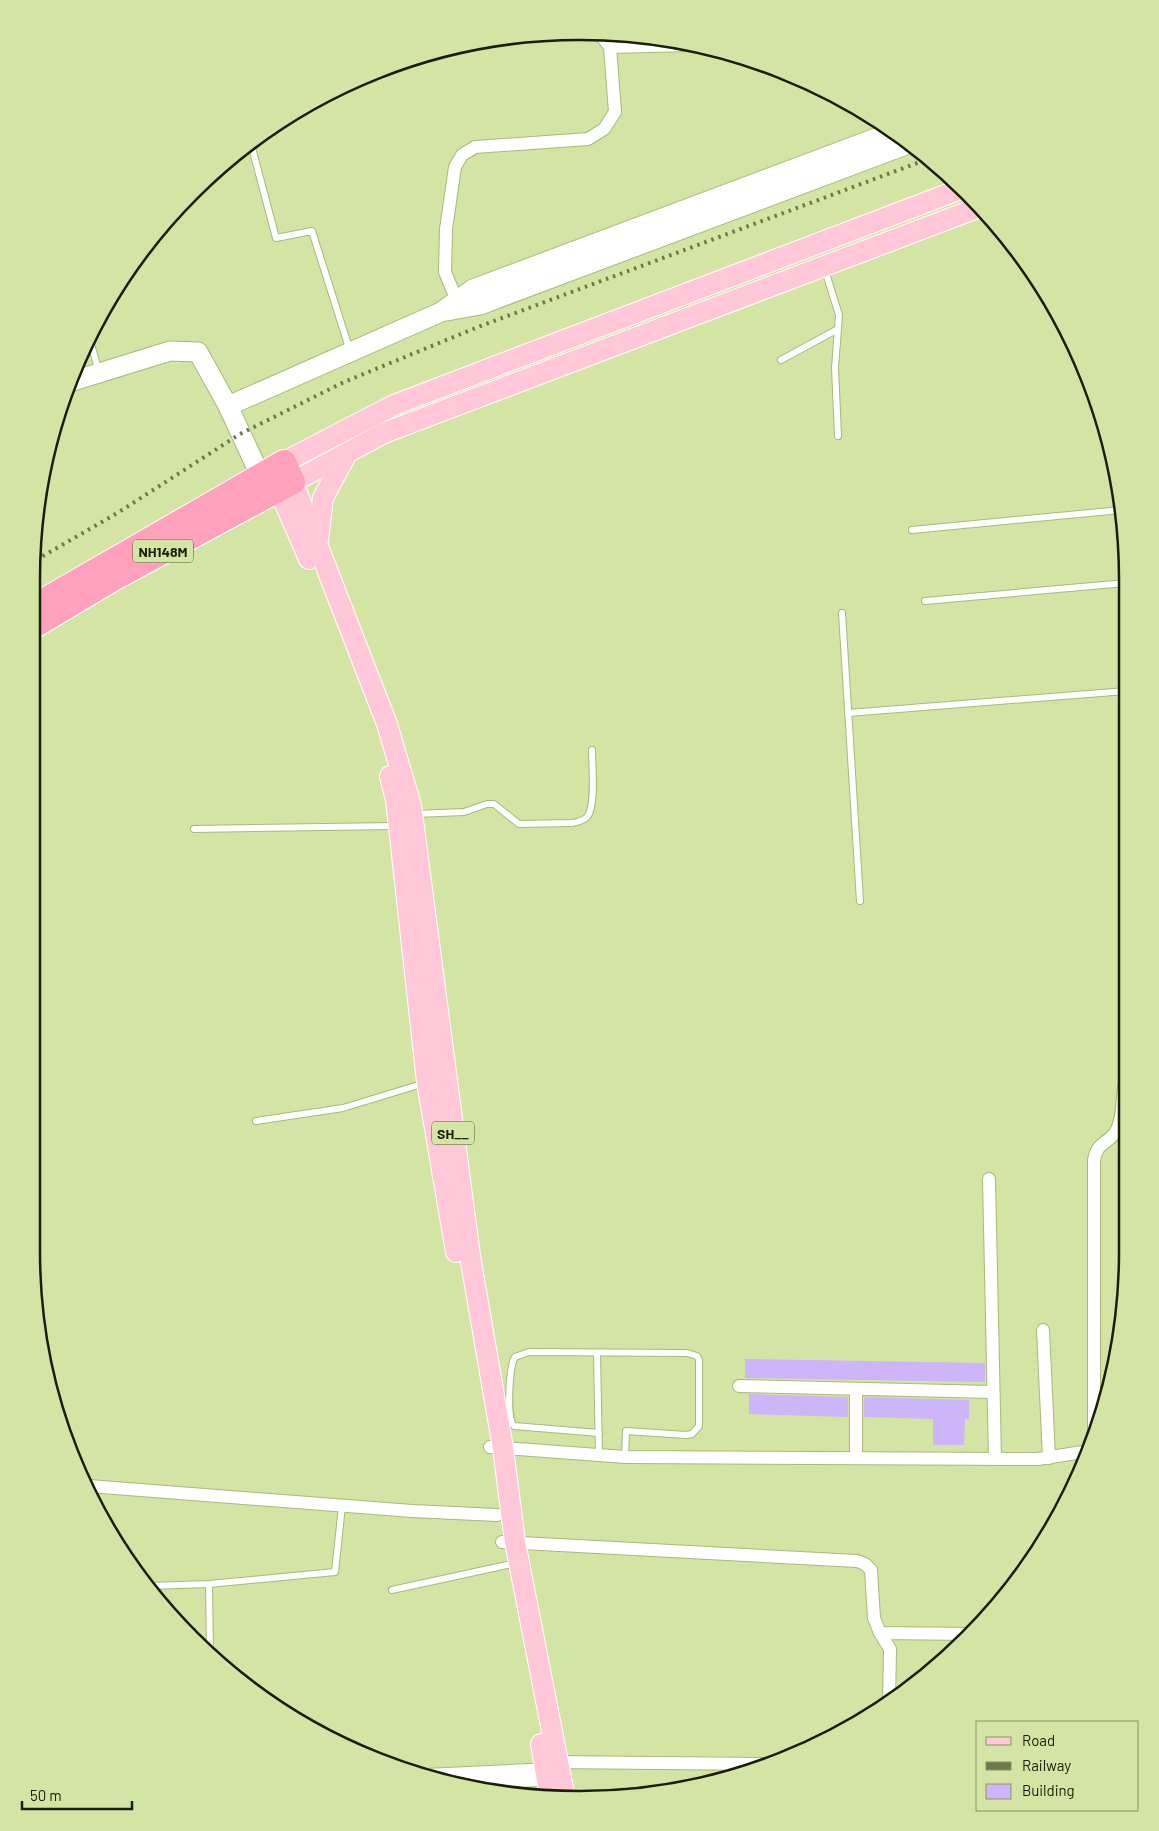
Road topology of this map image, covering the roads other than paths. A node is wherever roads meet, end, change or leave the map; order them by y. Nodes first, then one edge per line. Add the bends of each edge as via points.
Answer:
1 (605, 41) edge
2 (656, 46) edge
3 (610, 47) junction
4 (885, 135) edge
5 (901, 146) edge
6 (253, 150) edge
7 (954, 192) edge
8 (972, 210) edge
9 (824, 266) junction
10 (457, 300) junction
11 (441, 312) junction
12 (838, 329) junction
13 (93, 348) edge
14 (350, 352) junction
15 (781, 360) dead end
16 (100, 373) junction
17 (79, 379) edge
18 (228, 406) junction
19 (838, 436) dead end
20 (347, 453) junction
21 (277, 475) junction
22 (1114, 511) edge
23 (912, 530) dead end
24 (318, 546) junction
25 (1119, 584) edge
26 (925, 601) dead end
27 (40, 603) edge
28 (842, 614) dead end
29 (40, 623) edge
30 (1119, 692) edge
31 (848, 713) junction
32 (592, 750) dead end
33 (399, 822) junction
34 (194, 829) dead end
35 (860, 901) dead end
36 (427, 1082) junction
37 (256, 1120) dead end
38 (1119, 1120) edge
39 (989, 1179) dead end
40 (1044, 1330) dead end
41 (597, 1353) junction
42 (739, 1386) dead end
43 (856, 1389) junction
44 (992, 1392) junction
45 (1094, 1413) edge
46 (599, 1433) junction
47 (496, 1448) junction
48 (1080, 1453) edge
49 (599, 1456) junction
50 (625, 1456) junction
51 (856, 1458) junction
52 (1049, 1458) junction
53 (995, 1459) junction
54 (94, 1486) edge
55 (342, 1506) junction
56 (497, 1515) junction
57 (508, 1542) junction
58 (507, 1565) junction
59 (209, 1584) junction
60 (156, 1586) edge
61 (392, 1590) dead end
62 (880, 1632) junction
63 (960, 1634) edge
64 (210, 1644) edge
65 (889, 1693) edge
66 (743, 1765) edge
67 (552, 1774) edge
68 (448, 1775) edge
69 (485, 1783) edge
70 (561, 1790) edge

1 - 3 street
2 - 3 street
3 - 10 street via 614,112 604,129 588,139 476,147 462,155 455,167 446,229 445,272
4 - 10 street via 474,289
5 - 11 street via 480,305
6 - 14 lane via 276,238 312,230
7 - 21 main road via 394,405
8 - 9 main road
9 - 12 lane via 837,308
9 - 20 main road via 384,433
10 - 11 street
11 - 14 street
12 - 15 lane
12 - 19 lane via 835,368
13 - 16 lane
14 - 18 street
16 - 17 street
16 - 18 street via 170,351 198,352
18 - 21 street
20 - 21 main road
20 - 24 main road via 324,498
21 - 24 main road, SH__
21 - 27 highway, NH148M
21 - 29 highway, NH148M
21 - 33 main road, SH__ via 356,674 392,780
22 - 23 lane
24 - 33 main road, SH__ via 387,724
25 - 26 lane
28 - 31 lane
30 - 31 lane
31 - 35 lane
32 - 33 lane via 592,804 581,821 520,824 494,804 487,804 464,812
33 - 34 lane via 367,826
33 - 36 main road, SH__
33 - 47 main road, SH__ via 470,1256
36 - 37 lane via 343,1108
36 - 47 main road, SH__
38 - 45 street via 1114,1134 1099,1145 1094,1160
39 - 44 street
40 - 52 street
41 - 46 lane
41 - 46 lane via 529,1352 515,1357 510,1370 510,1416 514,1426 522,1428
41 - 50 lane via 687,1353 699,1360 697,1430 686,1435 626,1431
42 - 43 street
43 - 44 street
43 - 51 street
44 - 53 street
46 - 49 lane
47 - 49 street
47 - 56 main road, SH__
47 - 57 main road, SH__
48 - 52 street
49 - 50 street
50 - 51 street
51 - 53 street
52 - 53 street
54 - 55 street
55 - 56 street
55 - 59 lane via 335,1572
56 - 57 main road, SH__
57 - 58 main road, SH__
57 - 62 street via 857,1561 871,1570 874,1618
57 - 67 main road, SH__
58 - 61 lane
58 - 67 main road, SH__
59 - 60 lane
59 - 64 lane
62 - 63 street
62 - 65 street via 890,1650
66 - 67 street
67 - 68 street
67 - 69 street
67 - 70 main road, SH__

